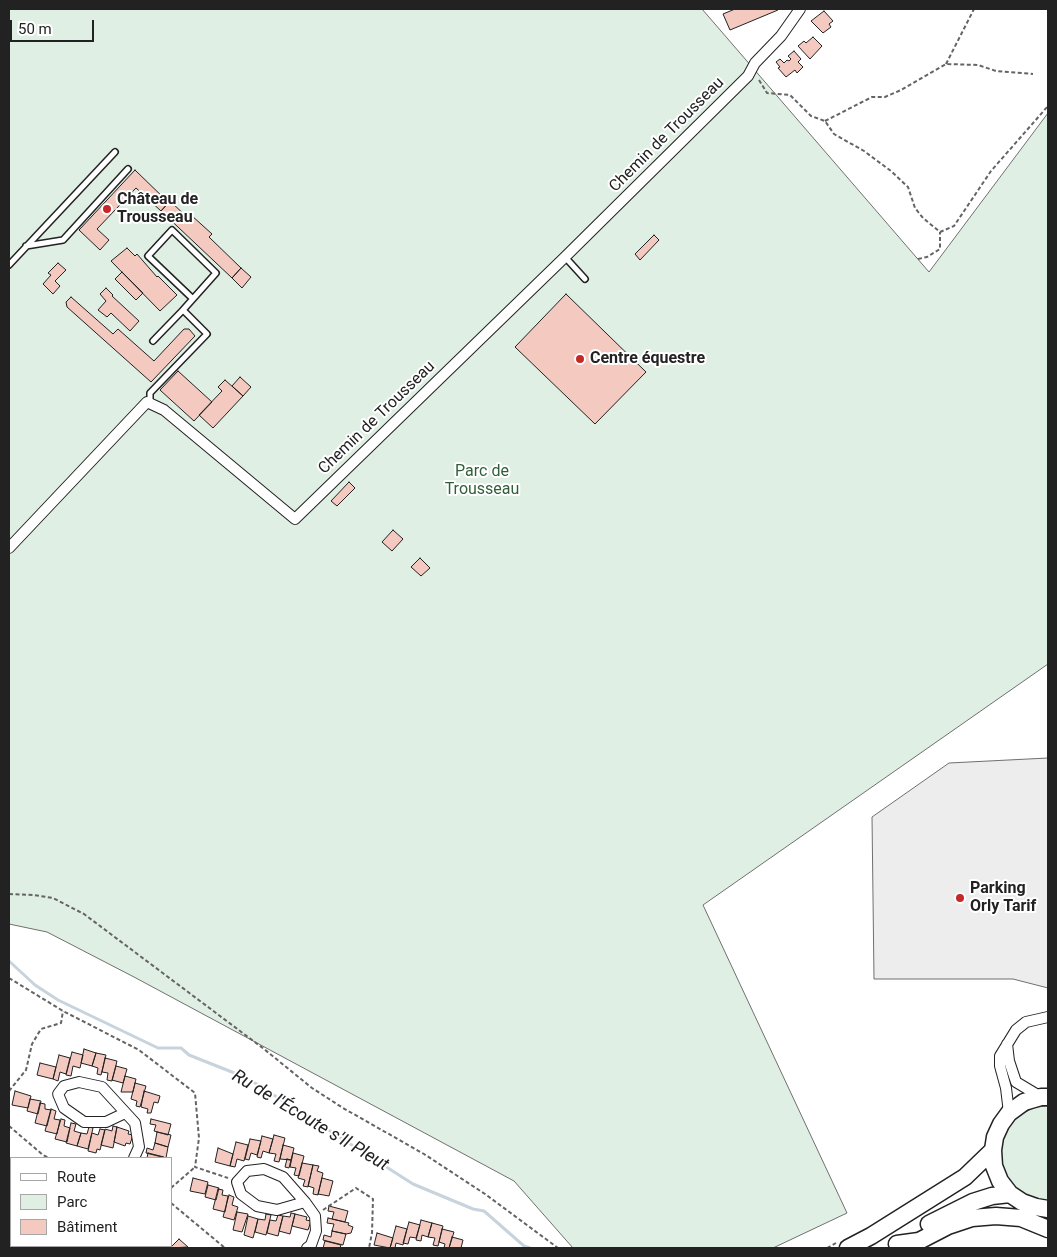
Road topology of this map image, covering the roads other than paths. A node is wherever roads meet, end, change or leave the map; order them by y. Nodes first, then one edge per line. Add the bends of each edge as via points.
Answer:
1 (800, 9) edge
2 (115, 152) dead end
3 (128, 169) dead end
4 (26, 246) junction
5 (565, 257) junction
6 (9, 264) edge
7 (586, 279) dead end
8 (192, 298) junction
9 (183, 310) junction
10 (152, 341) dead end
11 (150, 404) junction
12 (9, 548) edge
13 (1048, 1017) edge
14 (1007, 1044) junction
15 (1045, 1097) edge
16 (124, 1113) junction
17 (1009, 1113) junction
18 (993, 1150) junction
19 (134, 1157) edge
20 (1010, 1194) junction
21 (305, 1202) junction
22 (1048, 1209) edge
23 (1048, 1229) edge
24 (845, 1244) edge
25 (894, 1246) edge
26 (308, 1248) edge

1 - 5 street, Chemin de Trousseau via 748,76
2 - 4 lane
3 - 4 lane via 63,240
4 - 6 lane
5 - 7 lane
5 - 11 street, Chemin de Trousseau via 295,519 164,410
8 - 8 lane via 216,273 172,230 148,256
8 - 9 lane
9 - 10 lane
9 - 11 lane via 207,334 150,393
11 - 12 street via 147,402
13 - 14 street via 1026,1022
14 - 15 street via 1016,1082
14 - 17 street via 1000,1056 1000,1066
15 - 17 main road via 1024,1102
16 - 16 street via 102,1087 79,1082 64,1086 58,1094 64,1108 84,1122 106,1122
16 - 19 street via 135,1123 139,1147
17 - 18 main road via 995,1137
18 - 20 main road via 1000,1182
18 - 24 main road via 965,1177 872,1236
20 - 22 main road via 1022,1202
20 - 25 main road via 972,1202
21 - 21 street via 283,1177 264,1169 247,1171 237,1182 241,1194 257,1206 277,1210
21 - 26 street via 315,1216 316,1231
23 - 25 main road via 1020,1218 972,1218 919,1241

